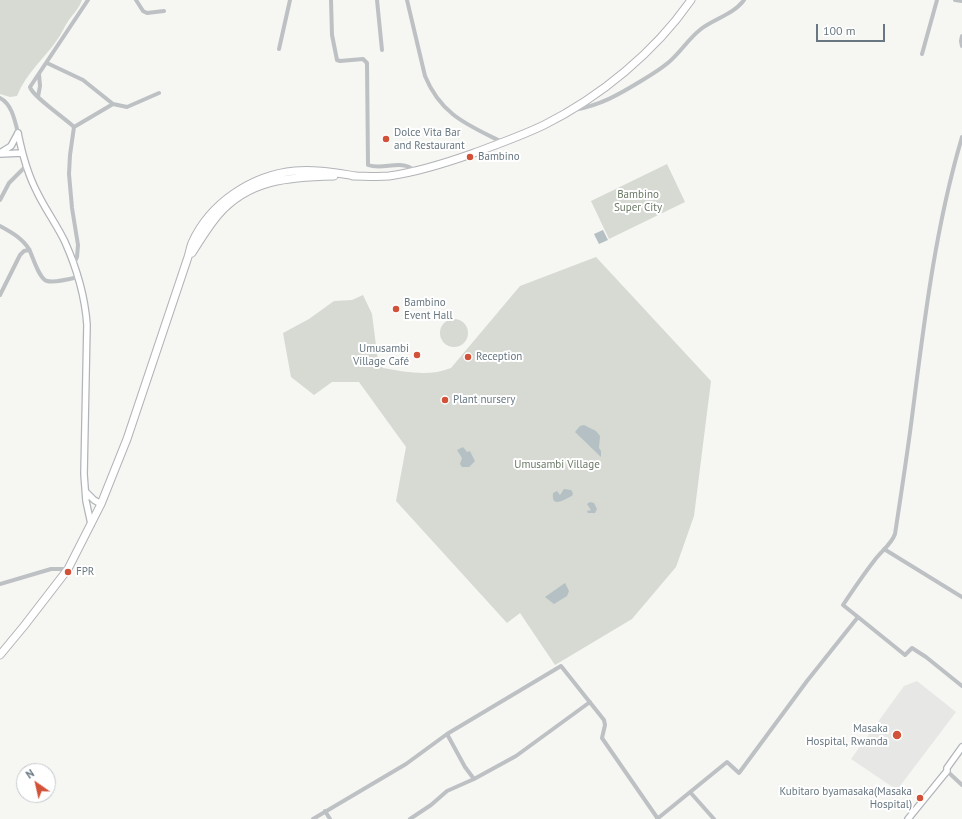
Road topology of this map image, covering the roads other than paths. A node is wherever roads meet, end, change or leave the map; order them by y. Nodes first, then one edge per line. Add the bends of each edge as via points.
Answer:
1 (88, 0) edge
2 (136, 0) edge
3 (290, 0) edge
4 (331, 0) edge
5 (377, 0) edge
6 (407, 0) edge
7 (691, 0) edge
8 (744, 0) edge
9 (937, 0) edge
10 (955, 0) edge
11 (962, 1) edge
12 (164, 11) dead end
13 (962, 36) edge
14 (962, 46) edge
15 (279, 49) dead end
16 (382, 50) dead end
17 (922, 54) dead end
18 (47, 63) junction
19 (39, 74) junction
20 (159, 93) dead end
21 (38, 97) junction
22 (0, 98) edge
23 (113, 104) junction
24 (568, 112) junction
25 (74, 126) junction
26 (18, 133) junction
27 (962, 137) edge
28 (503, 142) junction
29 (22, 153) junction
30 (0, 154) edge
31 (26, 166) junction
32 (415, 171) junction
33 (0, 200) edge
34 (0, 226) edge
35 (29, 250) junction
36 (74, 263) junction
37 (78, 278) junction
38 (0, 295) edge
39 (85, 492) junction
40 (101, 504) junction
41 (91, 524) junction
42 (884, 549) junction
43 (68, 569) junction
44 (0, 584) edge
45 (962, 598) edge
46 (858, 617) junction
47 (0, 655) edge
48 (962, 686) edge
49 (590, 702) junction
50 (447, 734) junction
51 (962, 747) edge
52 (947, 771) junction
53 (474, 779) junction
54 (962, 785) edge
55 (690, 792) junction
56 (325, 810) junction
57 (313, 819) edge
58 (330, 819) edge
59 (410, 819) edge
60 (657, 819) edge
61 (714, 819) edge
62 (908, 819) edge

1 - 18 street
2 - 12 street via 147,13
3 - 15 street
4 - 32 street via 332,35 337,60 363,59 367,63 368,165 402,165
5 - 16 street
6 - 28 street via 425,76 436,98 455,117
7 - 24 highway via 634,64 595,95
8 - 24 street via 691,37 668,64 646,78 613,98
9 - 17 street
10 - 11 street
13 - 14 street
18 - 19 street
18 - 23 street via 83,80
19 - 21 street
19 - 21 street via 30,87
20 - 23 street via 127,107
21 - 25 street
22 - 26 street via 10,108
23 - 25 street
24 - 28 highway
25 - 36 street via 69,174 78,245
26 - 29 street
26 - 30 street via 13,143
27 - 42 street via 940,223 895,534
28 - 32 highway
29 - 30 street
29 - 31 street
31 - 33 street via 9,184
31 - 36 street via 36,191
32 - 40 highway via 387,176 295,171 250,183 226,200 203,225 192,243 127,439
34 - 35 street via 23,241
35 - 37 street via 45,280
35 - 38 street via 20,255
36 - 37 street
37 - 39 street via 85,301 88,325
39 - 40 street
39 - 41 street
40 - 41 highway
41 - 43 highway
42 - 45 street
42 - 46 street via 843,605
43 - 44 street via 51,569
43 - 47 highway
46 - 48 street via 905,655 912,648
46 - 55 street via 739,773 727,762
49 - 50 street via 561,666
49 - 53 street via 516,756
49 - 60 street via 604,722 602,738
50 - 53 street
50 - 56 street via 406,764
51 - 52 street
52 - 54 street
52 - 62 street
53 - 59 street via 447,791
55 - 60 street
55 - 61 street
56 - 57 street
56 - 58 street

